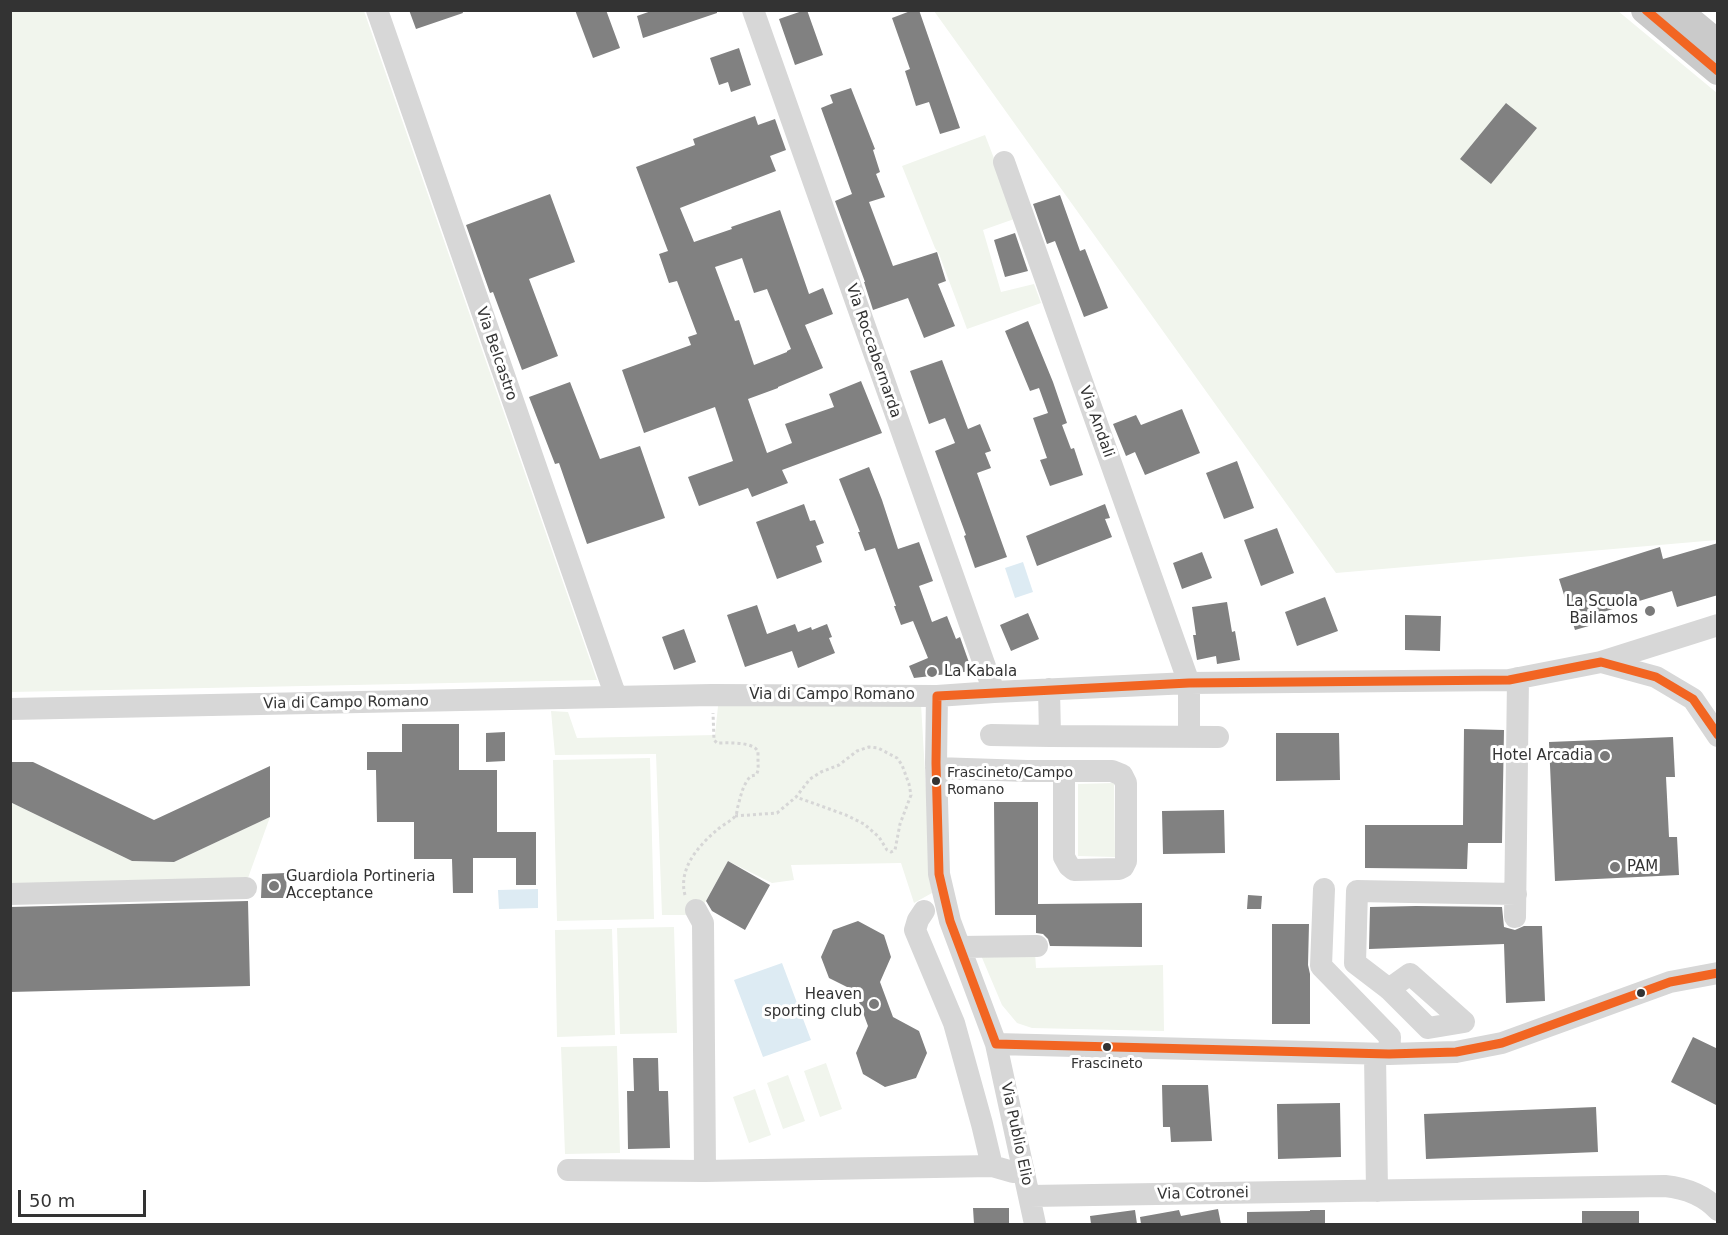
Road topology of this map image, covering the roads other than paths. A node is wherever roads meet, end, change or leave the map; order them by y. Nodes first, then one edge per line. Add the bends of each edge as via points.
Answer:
1 (377, 10) edge
2 (753, 10) edge
3 (1645, 10) edge
4 (1677, 10) edge
5 (1718, 44) edge
6 (1718, 71) edge
7 (1004, 162) dead end
8 (1718, 625) edge
9 (1601, 662) junction
10 (1518, 678) junction
11 (1189, 683) junction
12 (1049, 689) junction
13 (994, 692) junction
14 (937, 696) junction
15 (616, 697) junction
16 (10, 709) edge
17 (991, 735) dead end
18 (1050, 736) junction
19 (1189, 736) junction
20 (1718, 736) edge
21 (1218, 737) dead end
22 (936, 768) junction
23 (1064, 771) junction
24 (246, 888) dead end
25 (1324, 889) dead end
26 (10, 894) edge
27 (1516, 894) junction
28 (696, 910) road end
29 (924, 911) dead end
30 (1515, 917) dead end
31 (1037, 946) dead end
32 (960, 947) junction
33 (1355, 963) junction
34 (1718, 973) edge
35 (1331, 976) junction
36 (1389, 989) junction
37 (1428, 1028) junction
38 (996, 1044) junction
39 (1436, 1053) junction
40 (1382, 1054) junction
41 (992, 1166) junction
42 (568, 1170) dead end
43 (705, 1171) junction
44 (1024, 1172) junction
45 (1377, 1191) junction
46 (1029, 1197) junction
47 (1718, 1210) edge
48 (1035, 1224) edge

1 - 15 street, Via Belcastro
2 - 13 street, Via Roccabernarda
3 - 6 main road
4 - 5 main road
7 - 11 street, Via Andali
8 - 9 street, Via di Campo Romano
9 - 10 street, Via di Campo Romano
9 - 20 street via 1656,676 1693,699
10 - 11 street, Via di Campo Romano
10 - 27 street
11 - 12 street, Via di Campo Romano
11 - 19 street, Via Andali
12 - 13 street, Via di Campo Romano
12 - 18 street
13 - 14 street, Via di Campo Romano
14 - 15 street, Via di Campo Romano
14 - 22 street, Via Publio Elio
15 - 16 street, Via di Campo Romano
17 - 18 street
18 - 19 street
19 - 21 street
22 - 23 street
22 - 32 street, Via Publio Elio via 939,874
23 - 23 street via 1112,771 1122,775 1126,783 1123,867 1074,870 1069,866 1064,857
24 - 26 street
25 - 35 street via 1321,966
27 - 30 street
27 - 33 street via 1357,891
28 - 43 street via 703,923
29 - 41 street via 915,930 954,1023
31 - 32 street
32 - 38 street, Via Publio Elio
33 - 35 street
33 - 36 street
34 - 39 street via 1670,982 1502,1043
35 - 40 street via 1390,1037
36 - 37 street
36 - 37 street via 1410,974 1464,1022
37 - 39 street
38 - 40 street
38 - 44 street, Via Publio Elio
39 - 40 street
40 - 45 street
41 - 43 street
41 - 44 street
42 - 43 street
44 - 46 street, Via Publio Elio
45 - 46 street, Via Cotronei
45 - 47 street, Via Cotronei via 1676,1187 1696,1194
46 - 48 street, Via Publio Elio

